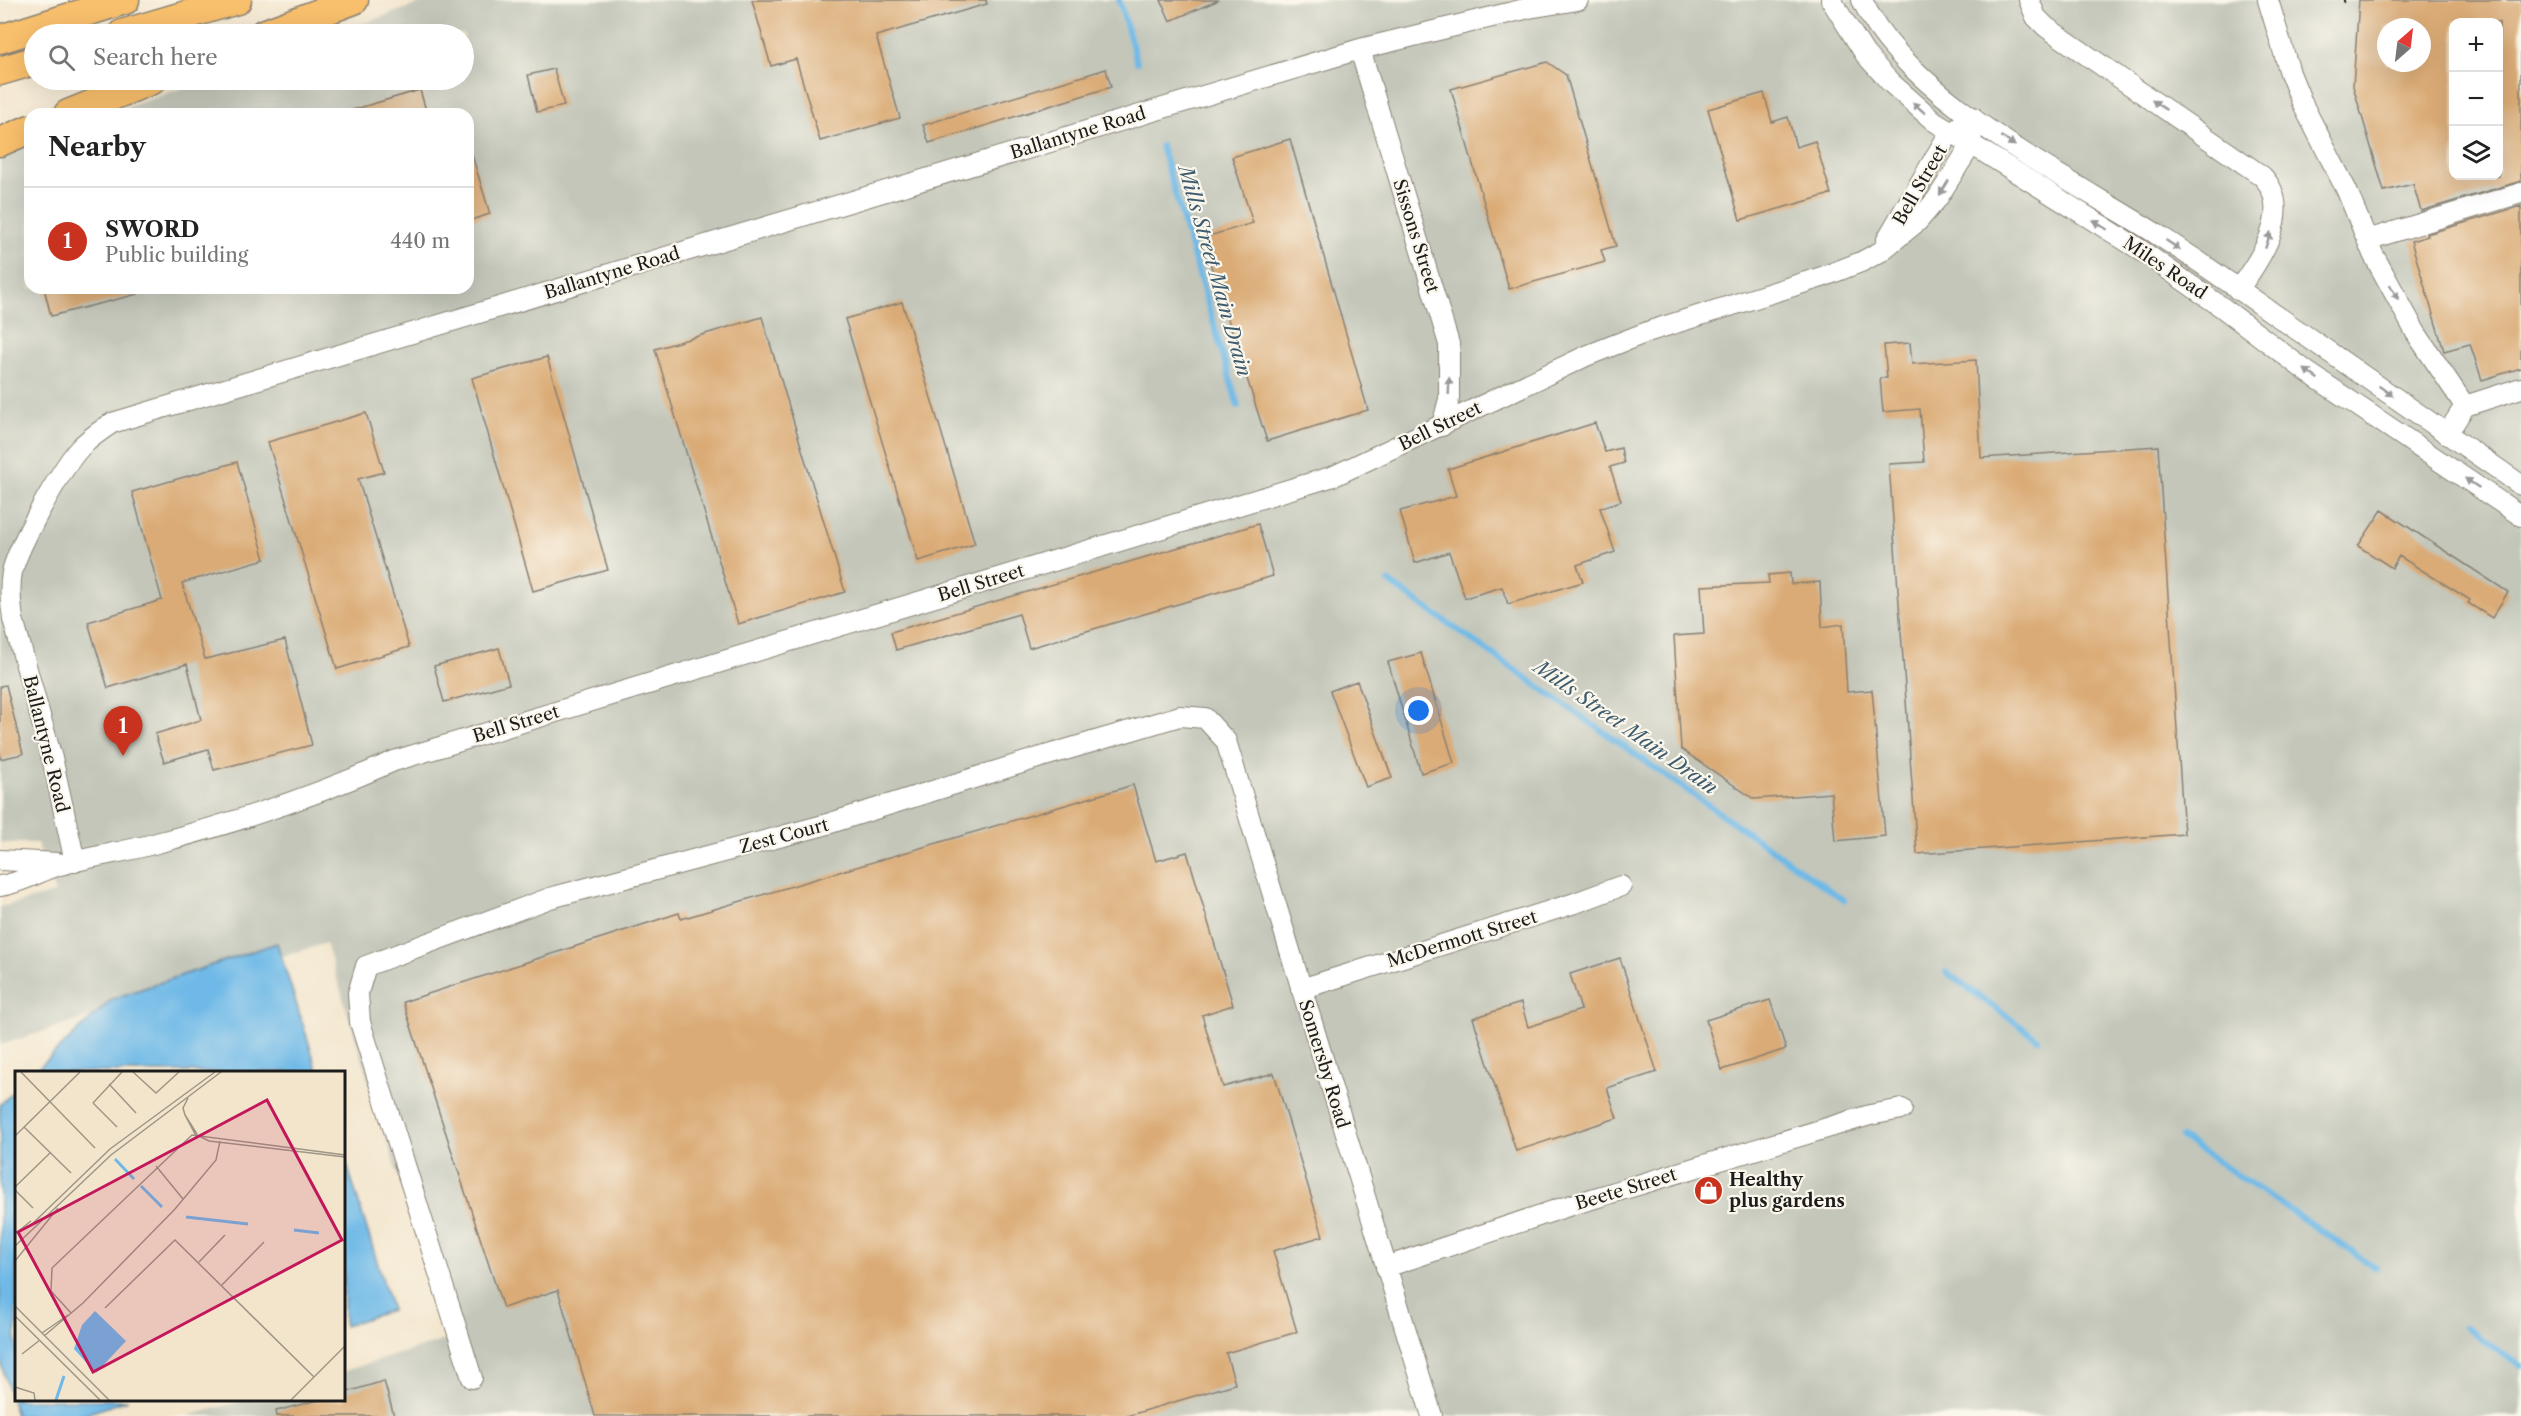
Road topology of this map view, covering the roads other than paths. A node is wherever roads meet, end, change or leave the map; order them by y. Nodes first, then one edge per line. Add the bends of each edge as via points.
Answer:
1 (125, 0) edge
2 (237, 0) edge
3 (354, 0) edge
4 (1578, 0) edge
5 (1831, 0) edge
6 (1862, 0) edge
7 (2030, 0) edge
8 (2268, 0) edge
9 (48, 24) edge
10 (157, 24) edge
11 (290, 24) edge
12 (24, 32) edge
13 (0, 39) edge
14 (1360, 49) junction
15 (24, 64) edge
16 (0, 71) edge
17 (127, 90) edge
18 (83, 108) edge
19 (1972, 117) junction
20 (24, 132) edge
21 (1950, 132) junction
22 (0, 142) edge
23 (1971, 145) junction
24 (2521, 193) edge
25 (2367, 240) junction
26 (1880, 252) junction
27 (2238, 290) junction
28 (2521, 388) edge
29 (2465, 406) junction
30 (1442, 426) junction
31 (2447, 434) junction
32 (2521, 485) edge
33 (2521, 516) edge
34 (1205, 718) joint
35 (0, 860) edge
36 (69, 863) junction
37 (0, 886) edge
38 (1621, 886) dead end
39 (1301, 989) junction
40 (1902, 1109) dead end
41 (1386, 1267) junction
42 (472, 1378) dead end
43 (1432, 1416) edge

1 - 9 highway
2 - 10 highway
3 - 11 highway
4 - 14 street, Ballantyne Road
21 -> 5 street, Miles Road via 1890,82 1865,54
6 - 19 street, Miles Road via 1911,66
27 -> 7 street via 2264,253 2271,235 2276,202 2270,184 2046,27 2036,17
8 - 25 street via 2303,105
12 - 13 highway
30 -> 14 street, Sissons Street via 1449,399 1449,344
14 - 36 street, Ballantyne Road via 112,423 77,451 18,553 12,573 14,619 53,762
15 - 16 highway
17 - 18 highway
19 - 21 street, Bell Street
19 - 23 street, Bell Street
19 -> 27 street, Miles Road
20 - 22 highway
21 - 23 street, Miles Road
21 - 26 street, Bell Street
23 -> 26 street, Bell Street via 1928,210
33 -> 23 street, Miles Road via 2306,371 2139,249
24 - 25 street
25 -> 29 street via 2416,333
26 - 30 street, Bell Street via 1822,277 1650,331 1586,356
27 -> 31 street, Miles Road
28 - 29 street
29 - 31 street
30 - 36 street, Bell Street via 1334,476 394,761 336,787 214,827
31 - 32 street, Miles Road
34 - 39 street, Somersby Road via 1226,741
34 - 42 street, Zest Court via 1180,716 825,825 550,898 366,966 358,993 360,1022
35 - 36 street, Bell Street
36 - 37 street, Bell Street
38 - 39 street, McDermott Street
39 - 41 street, Somersby Road
40 - 41 street, Beete Street via 1870,1115 1565,1207
41 - 43 street, Somersby Road

